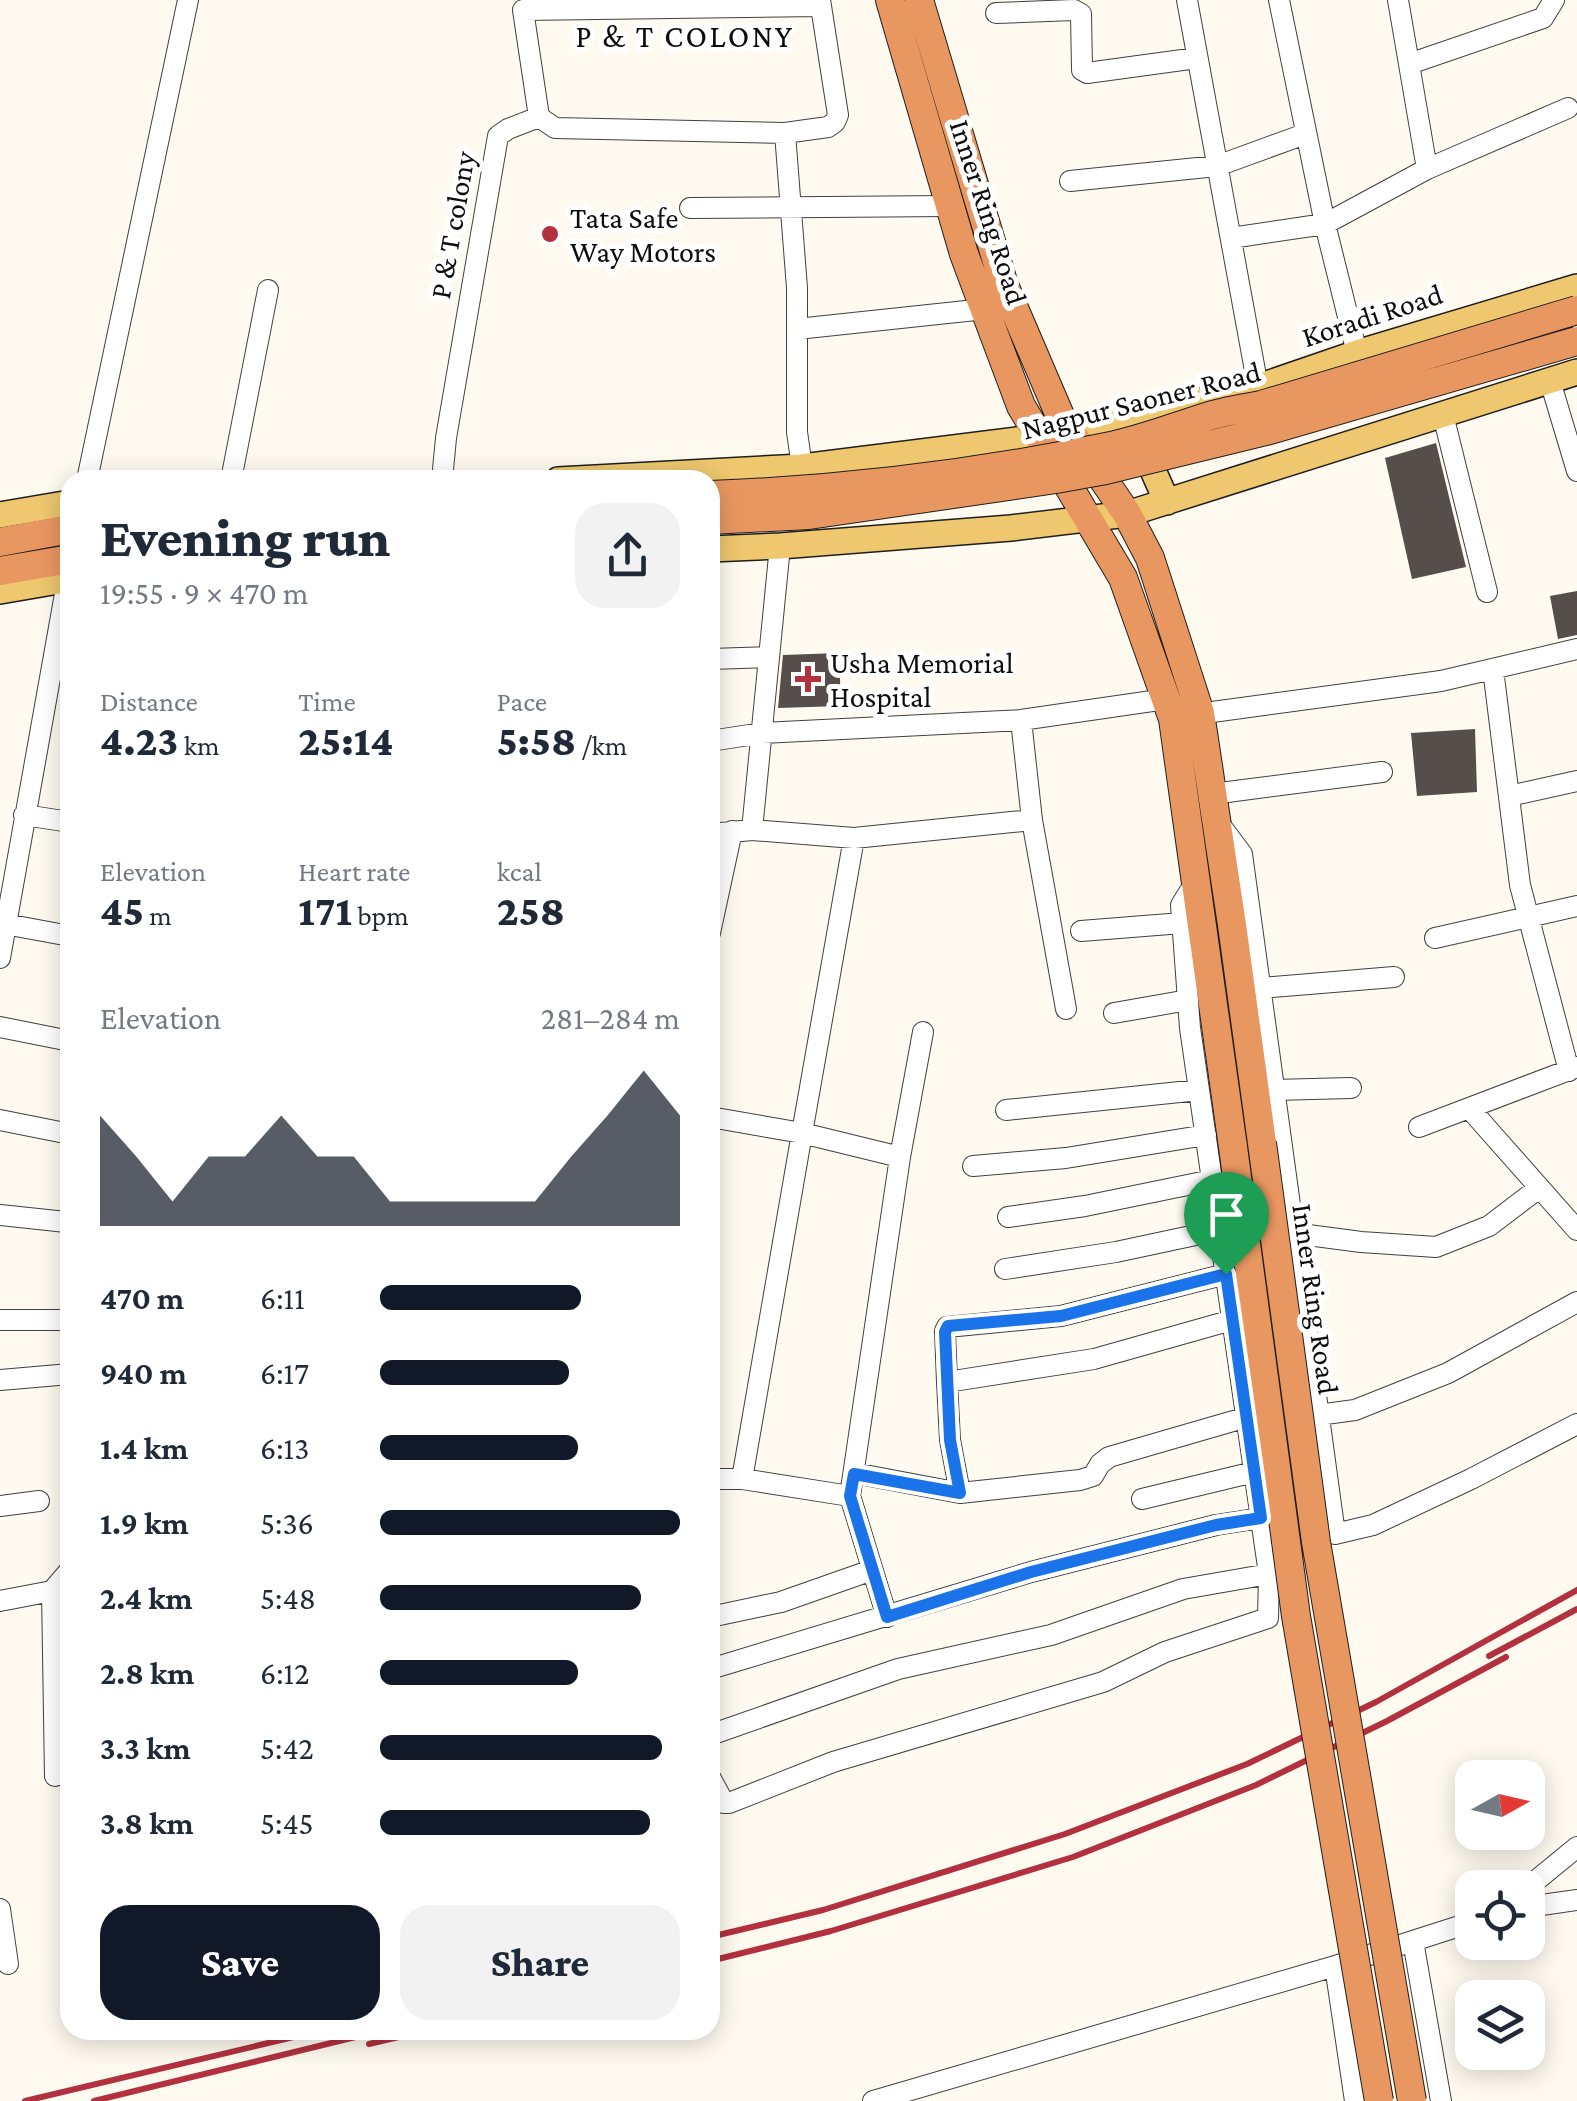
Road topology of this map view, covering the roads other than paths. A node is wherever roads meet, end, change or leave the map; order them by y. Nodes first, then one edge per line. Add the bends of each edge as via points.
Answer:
1 (188, 0) edge
2 (890, 0) edge
3 (918, 0) edge
4 (1187, 0) edge
5 (1279, 0) edge
6 (1398, 0) edge
7 (1554, 0) edge
8 (820, 3) edge
9 (523, 5) edge
10 (996, 12) dead end
11 (1198, 58) junction
12 (1410, 64) junction
13 (1568, 108) dead end
14 (539, 116) junction
15 (785, 132) junction
16 (1306, 134) junction
17 (1218, 166) junction
18 (1428, 170) junction
19 (1070, 181) dead end
20 (949, 206) junction
21 (690, 208) dead end
22 (790, 208) junction
23 (1325, 224) junction
24 (1232, 238) junction
25 (1577, 288) edge
26 (268, 290) dead end
27 (985, 309) junction
28 (1577, 310) edge
29 (797, 328) junction
30 (1577, 340) edge
31 (1358, 353) junction
32 (1577, 372) edge
33 (1550, 381) junction
34 (1258, 387) junction
35 (1442, 415) junction
36 (1130, 418) junction
37 (1070, 432) junction
38 (1040, 437) junction
39 (802, 467) junction
40 (89, 470) edge
41 (232, 470) edge
42 (443, 470) edge
43 (741, 470) junction
44 (720, 471) edge
45 (1577, 471) edge
46 (720, 495) edge
47 (1167, 502) junction
48 (60, 505) edge
49 (0, 514) edge
50 (1127, 514) junction
51 (720, 520) edge
52 (1089, 520) junction
53 (60, 531) edge
54 (0, 542) edge
55 (768, 546) junction
56 (720, 548) edge
57 (60, 570) edge
58 (0, 571) edge
59 (60, 573) edge
60 (0, 591) edge
61 (1487, 592) dead end
62 (60, 619) edge
63 (1577, 649) edge
64 (769, 657) junction
65 (720, 659) edge
66 (1493, 668) junction
67 (1180, 710) junction
68 (1021, 720) junction
69 (762, 734) junction
70 (720, 740) edge
71 (1382, 772) dead end
72 (1577, 781) edge
73 (1509, 796) junction
74 (1214, 807) junction
75 (24, 815) junction
76 (60, 820) edge
77 (1032, 820) junction
78 (742, 830) junction
79 (720, 833) edge
80 (854, 838) junction
81 (1196, 880) junction
82 (720, 901) edge
83 (1577, 906) edge
84 (1528, 917) junction
85 (1182, 922) junction
86 (3, 924) edge
87 (1081, 932) dead end
88 (60, 934) edge
89 (1435, 938) dead end
90 (0, 958) edge
91 (1394, 977) dead end
92 (1260, 988) junction
93 (1188, 1000) junction
94 (1066, 1009) dead end
95 (1114, 1012) dead end
96 (0, 1027) edge
97 (923, 1032) dead end
98 (60, 1039) edge
99 (1573, 1069) edge
100 (1351, 1088) dead end
101 (1199, 1090) junction
102 (1273, 1090) junction
103 (1469, 1108) junction
104 (1006, 1110) dead end
105 (720, 1118) edge
106 (0, 1120) edge
107 (1419, 1127) dead end
108 (60, 1132) edge
109 (802, 1133) junction
110 (1206, 1135) junction
111 (1247, 1145) junction
112 (900, 1157) junction
113 (973, 1166) dead end
114 (1212, 1180) junction
115 (1539, 1188) junction
116 (0, 1215) edge
117 (1008, 1217) dead end
118 (60, 1221) edge
119 (1219, 1230) junction
120 (1577, 1230) edge
121 (1292, 1234) junction
122 (1004, 1269) dead end
123 (1226, 1274) junction
124 (1577, 1302) edge
125 (0, 1320) edge
126 (60, 1320) edge
127 (1232, 1320) junction
128 (60, 1375) edge
129 (0, 1380) edge
130 (948, 1382) junction
131 (1318, 1415) junction
132 (1247, 1417) junction
133 (1577, 1424) edge
134 (1254, 1472) junction
135 (854, 1474) junction
136 (742, 1478) junction
137 (720, 1479) edge
138 (960, 1493) junction
139 (850, 1496) junction
140 (1142, 1499) dead end
141 (39, 1501) dead end
142 (0, 1506) edge
143 (1261, 1518) junction
144 (872, 1570) junction
145 (1269, 1574) junction
146 (60, 1582) edge
147 (52, 1591) junction
148 (0, 1601) edge
149 (720, 1615) edge
150 (887, 1617) junction
151 (720, 1666) edge
152 (720, 1732) edge
153 (55, 1776) dead end
154 (720, 1796) edge
155 (1577, 1847) edge
156 (1545, 1873) edge
157 (1577, 1900) edge
158 (1545, 1905) edge
159 (0, 1909) edge
160 (1455, 1927) edge
161 (1413, 1941) junction
162 (8, 1964) dead end
163 (1335, 1966) junction
164 (873, 2101) edge
165 (1356, 2101) edge
166 (1378, 2101) edge
167 (1412, 2101) edge
168 (1441, 2101) edge

1 - 40 street
2 - 20 highway, Inner Ring Road
3 - 37 highway, Inner Ring Road via 1004,285
4 - 11 street
5 - 16 street
6 - 12 street
7 - 12 street via 1543,18
8 - 9 street
8 - 15 street via 838,114 828,127
9 - 14 street
10 - 11 street via 1082,14 1087,73
11 - 17 street
12 - 18 street
13 - 18 street
14 - 15 street via 555,128
14 - 42 street, P & T colony via 498,136
15 - 22 street
16 - 17 street
16 - 23 street
17 - 19 street
17 - 24 street
18 - 23 street
20 - 22 street
20 - 27 highway, Inner Ring Road
21 - 22 street
22 - 29 street
23 - 24 street
23 - 31 street
24 - 34 street
25 - 31 main road, Koradi Road
26 - 41 street
27 - 29 street
27 - 38 highway, Inner Ring Road via 1021,406
28 - 46 highway, Nagpur Saoner Road, bridge via 1107,447 979,470
29 - 39 street
30 - 51 highway, Nagpur Saoner Road, bridge via 1106,470 809,516
31 - 34 main road, Koradi Road
32 - 33 main road
33 - 35 main road
33 - 45 street
34 - 36 main road, Koradi Road
35 - 47 main road
35 - 61 street
36 - 37 main road, Koradi Road
36 - 47 main road
37 - 38 main road, Koradi Road
37 - 50 highway, Inner Ring Road
38 - 39 main road
38 - 52 highway, Inner Ring Road
39 - 43 main road
43 - 44 main road
43 - 55 main road
47 - 50 main road
48 - 49 main road
50 - 52 main road
50 - 67 highway, Inner Ring Road via 1150,558
52 - 55 main road
52 - 67 highway, Inner Ring Road via 1123,578
53 - 54 highway
55 - 56 main road
55 - 64 street
57 - 58 highway
59 - 60 main road
62 - 75 street
63 - 66 street
64 - 65 street
64 - 69 street
66 - 67 street via 1441,681
66 - 73 street
67 - 68 street
67 - 74 highway, Inner Ring Road
67 - 81 highway, Inner Ring Road
68 - 69 street
68 - 77 street
69 - 70 street
69 - 78 street
71 - 74 street
72 - 73 street
73 - 84 street
74 - 92 street via 1242,854
74 - 111 highway, Inner Ring Road
75 - 76 street
75 - 86 street
77 - 80 street
77 - 94 street
78 - 79 street
78 - 80 street
78 - 82 street
80 - 109 street
81 - 85 street via 1180,905
81 - 111 highway, Inner Ring Road
83 - 84 street
84 - 89 street
84 - 99 street
85 - 87 street
85 - 93 street
86 - 88 street
86 - 90 street
91 - 92 street
92 - 102 street
93 - 95 street
93 - 101 street
96 - 98 street
97 - 112 street
99 - 103 street
100 - 102 street
101 - 104 street
101 - 110 street
102 - 121 street
103 - 107 street
103 - 115 street
105 - 109 street
106 - 108 street
109 - 112 street
109 - 136 street
110 - 113 street
110 - 114 street
111 - 166 highway, Inner Ring Road, bridge via 1296,1616
111 - 167 highway, Inner Ring Road, bridge
112 - 135 street
114 - 117 street
114 - 119 street
115 - 120 street
115 - 121 street via 1489,1226 1436,1247
116 - 118 street
119 - 122 street
119 - 123 street
121 - 131 street
123 - 127 street
123 - 130 street via 1061,1316 948,1326
124 - 131 street via 1448,1373 1355,1410
125 - 126 street
127 - 130 street via 1094,1359
127 - 132 street
128 - 129 street
130 - 138 street
131 - 133 street via 1335,1534 1373,1525
132 - 134 street
132 - 138 street via 1109,1457 1080,1480
134 - 140 street
134 - 143 street
135 - 138 street
135 - 139 street
136 - 137 street
136 - 139 street
139 - 144 street
141 - 142 street
143 - 145 street
143 - 150 street via 1031,1572
144 - 149 street
144 - 150 street
145 - 152 street via 1183,1589 1051,1635 898,1670
145 - 154 street via 1268,1618 1165,1652 1103,1682 833,1762 729,1803
146 - 147 street
147 - 148 street
147 - 153 street
150 - 151 street
155 - 156 street
157 - 158 street
159 - 162 street
160 - 161 street
161 - 163 street
161 - 168 street
163 - 164 street
163 - 165 street

